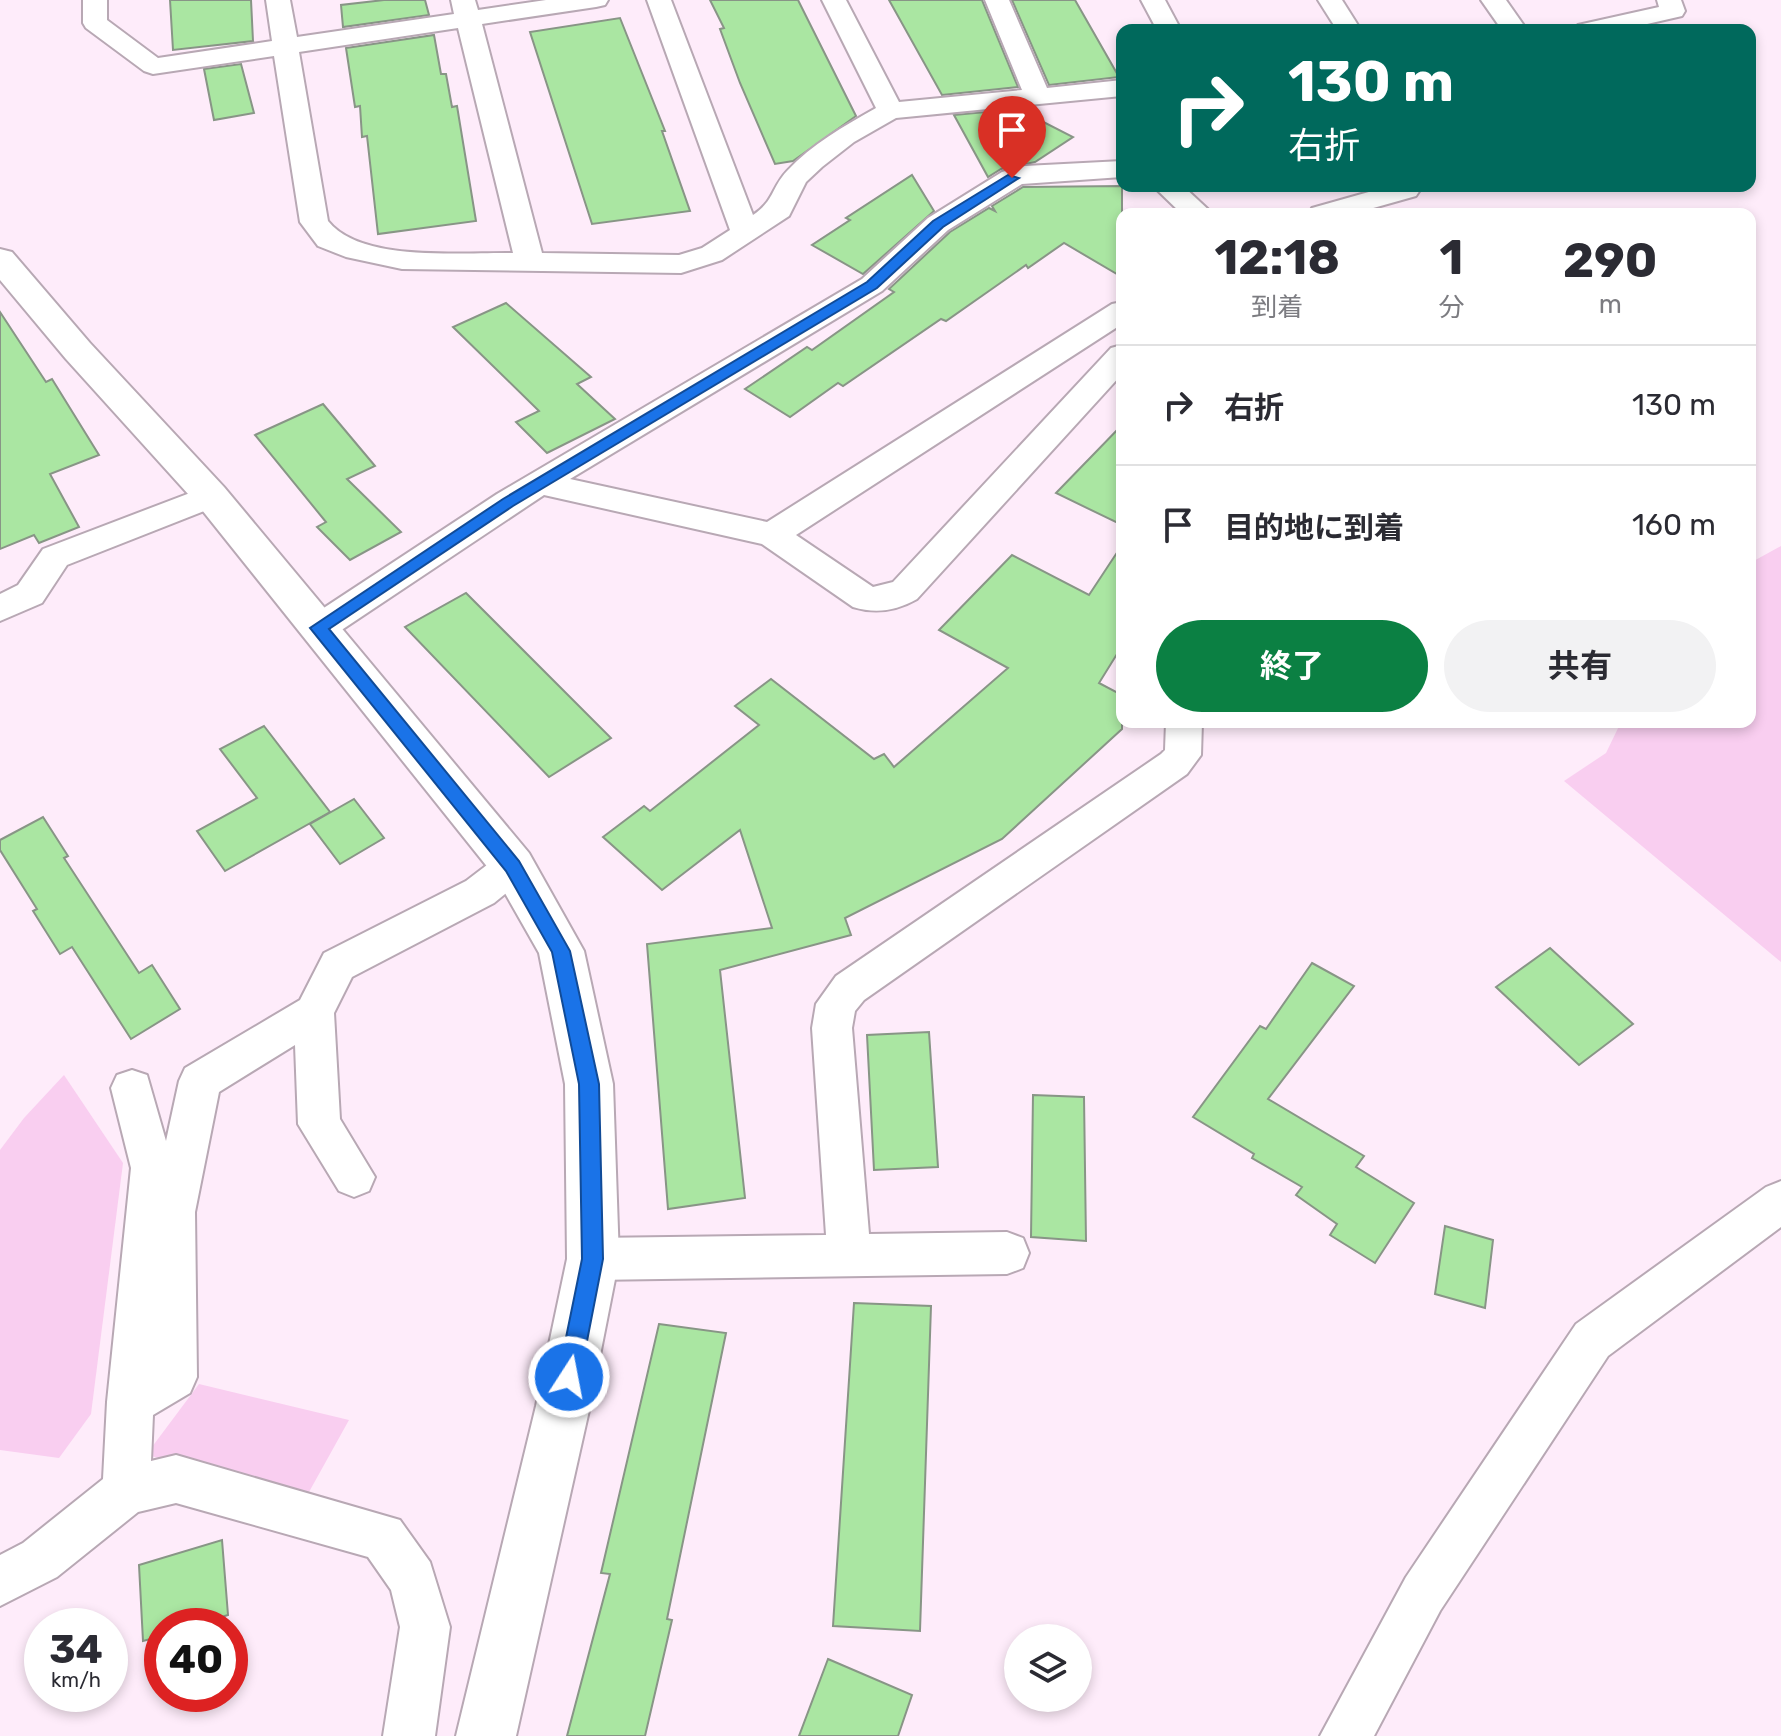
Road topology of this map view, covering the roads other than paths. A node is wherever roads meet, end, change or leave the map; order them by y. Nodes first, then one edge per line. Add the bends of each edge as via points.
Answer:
1 (95, 0) edge
2 (278, 0) edge
3 (596, 0) edge
4 (659, 0) edge
5 (834, 0) edge
6 (997, 0) edge
7 (1153, 0) edge
8 (1330, 0) edge
9 (1493, 0) edge
10 (1669, 0) edge
11 (466, 10) edge
12 (1166, 24) edge
13 (1345, 24) edge
14 (1511, 24) edge
15 (1614, 24) edge
16 (284, 47) junction
17 (1116, 88) edge
18 (1037, 95) junction
19 (890, 111) junction
20 (1116, 169) edge
21 (1174, 192) edge
22 (1399, 192) edge
23 (1192, 208) edge
24 (1343, 208) edge
25 (745, 232) junction
26 (0, 259) edge
27 (530, 262) junction
28 (1116, 315) edge
29 (1116, 362) edge
30 (544, 481) junction
31 (211, 496) junction
32 (772, 535) junction
33 (0, 609) edge
34 (319, 628) junction
35 (1184, 728) edge
36 (513, 866) junction
37 (314, 1012) junction
38 (132, 1088) dead end
39 (354, 1177) dead end
40 (1781, 1201) edge
41 (1007, 1253) dead end
42 (849, 1256) junction
43 (593, 1259) junction
44 (130, 1402) junction
45 (126, 1491) junction
46 (0, 1581) edge
47 (409, 1736) edge
48 (486, 1736) edge
49 (1346, 1736) edge

1 - 16 street via 95,23 153,66
2 - 16 street
3 - 11 street
4 - 25 street
5 - 19 street
6 - 18 street
7 - 12 street
8 - 13 street
9 - 14 street
10 - 15 street via 1673,11
11 - 16 street
11 - 27 street
16 - 27 street via 314,222 328,240 402,260
17 - 18 street
18 - 19 street
19 - 25 street via 812,161 794,179 779,210
20 - 30 street via 1012,178 938,224 872,285
21 - 23 street
22 - 24 street
25 - 27 street via 712,254 681,264
26 - 31 street
28 - 32 street
29 - 32 street via 899,596 865,598
30 - 32 street
30 - 34 street
31 - 33 street via 55,557 30,594
31 - 34 street
34 - 36 street
35 - 42 street via 1183,755 1174,764 850,988 836,1004 832,1028
36 - 37 street via 480,892 338,965
36 - 43 street via 561,951 589,1084
37 - 39 street via 319,1124
37 - 44 street via 200,1081 173,1212 174,1377
38 - 44 street via 152,1168
40 - 49 street via 1592,1340 1423,1594
41 - 42 street
42 - 43 street
43 - 48 street
44 - 45 street
45 - 46 street via 40,1560
45 - 47 street via 176,1479 383,1537 413,1579 425,1627

